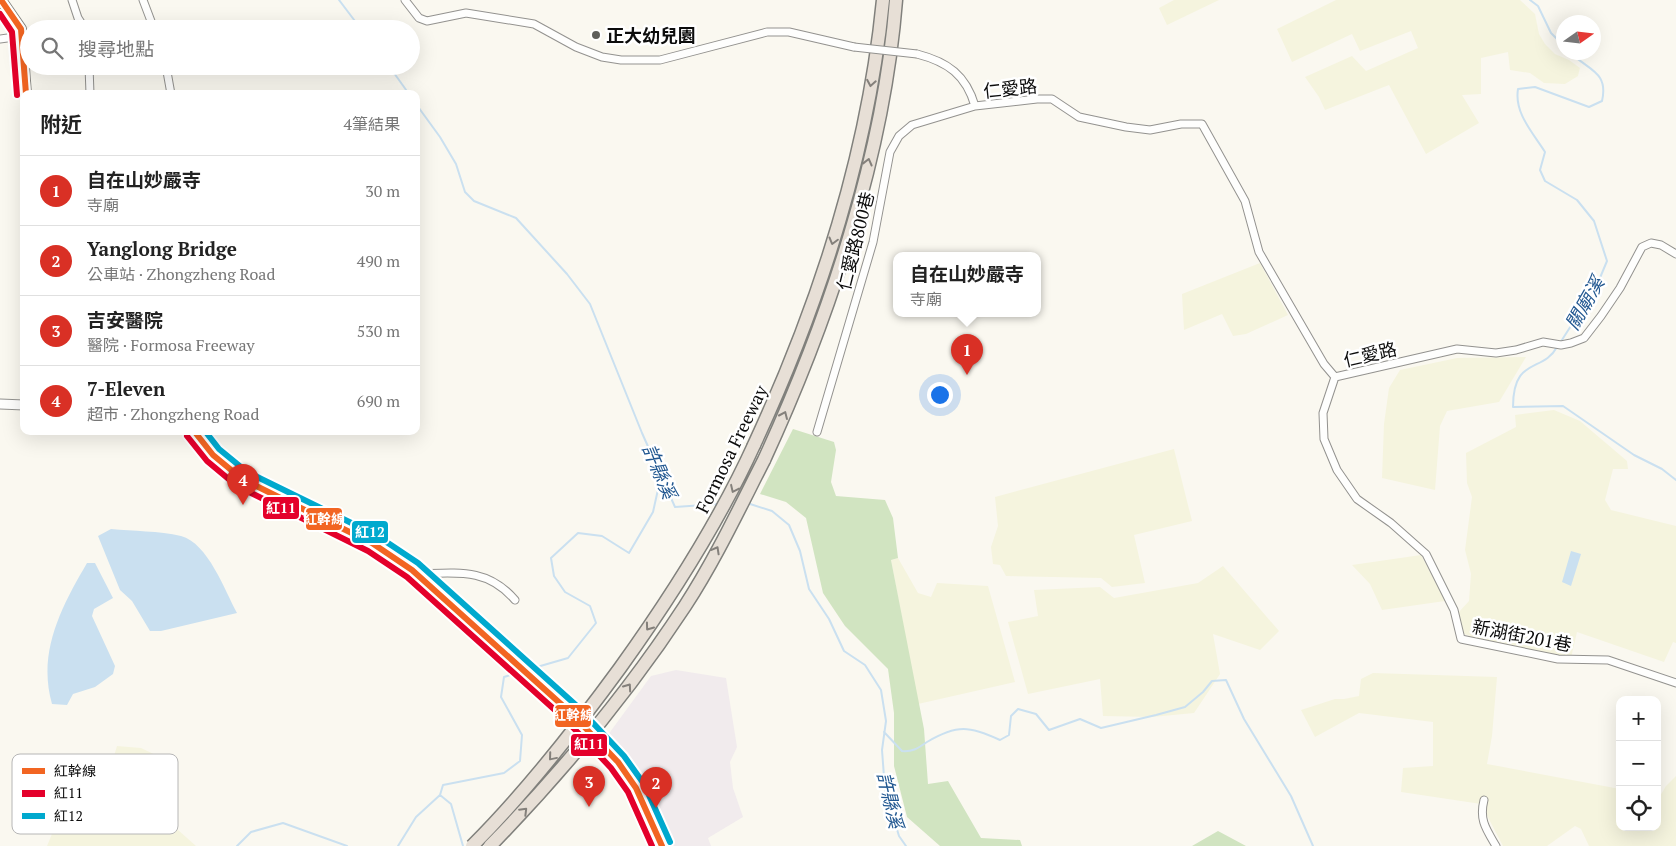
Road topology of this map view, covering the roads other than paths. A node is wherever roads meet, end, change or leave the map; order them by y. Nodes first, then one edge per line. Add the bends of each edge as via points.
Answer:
1 (1, 0) edge
2 (72, 0) edge
3 (143, 0) edge
4 (405, 0) edge
5 (883, 0) edge
6 (896, 0) edge
7 (79, 20) edge
8 (151, 20) edge
9 (20, 27) edge
10 (20, 36) edge
11 (0, 39) edge
12 (26, 75) edge
13 (89, 75) edge
14 (168, 75) edge
15 (26, 90) edge
16 (90, 90) edge
17 (170, 90) edge
18 (975, 106) junction
19 (1676, 254) edge
20 (1335, 377) junction
21 (0, 404) edge
22 (20, 405) edge
23 (817, 432) dead end
24 (197, 435) edge
25 (416, 574) junction
26 (515, 600) dead end
27 (1676, 683) edge
28 (1484, 800) dead end
29 (472, 846) edge
30 (490, 846) edge
31 (662, 846) edge
32 (1496, 846) edge

1 - 9 main road
2 - 7 street
3 - 8 street
4 - 18 street, 仁愛路, bridge via 419,18 427,21 466,13 534,24 576,46 622,60 660,60 768,32 789,32 854,47 917,54 936,59 953,69 971,93
5 -> 29 highway, Formosa Freeway, bridge via 880,34 859,146 824,274 784,381 730,497 669,599 576,728
30 -> 6 highway, Formosa Freeway, bridge via 537,798 618,702 686,604 764,460 812,350 849,237 878,120
10 - 11 street
12 - 15 main road
13 - 16 street
14 - 17 street
18 - 20 street, 仁愛路 via 1037,98 1052,100 1079,117 1126,127 1150,130 1202,124 1245,201 1259,252 1324,364
18 - 23 street, 仁愛路800巷 via 912,126 899,136 890,152 874,242
19 - 20 street, 仁愛路 via 1656,244 1642,247 1620,288 1584,338 1561,345 1543,342 1496,352 1457,349
20 - 27 street, 新湖街201巷 via 1323,414 1324,438 1338,470 1357,499 1426,554 1454,610 1462,638 1558,659 1608,660
21 - 22 street
24 - 25 main road via 213,455 242,479 372,543
25 - 26 street via 467,573 485,577 504,588
25 - 31 main road via 558,701 600,743 629,777 643,800
28 - 32 street via 1483,826

